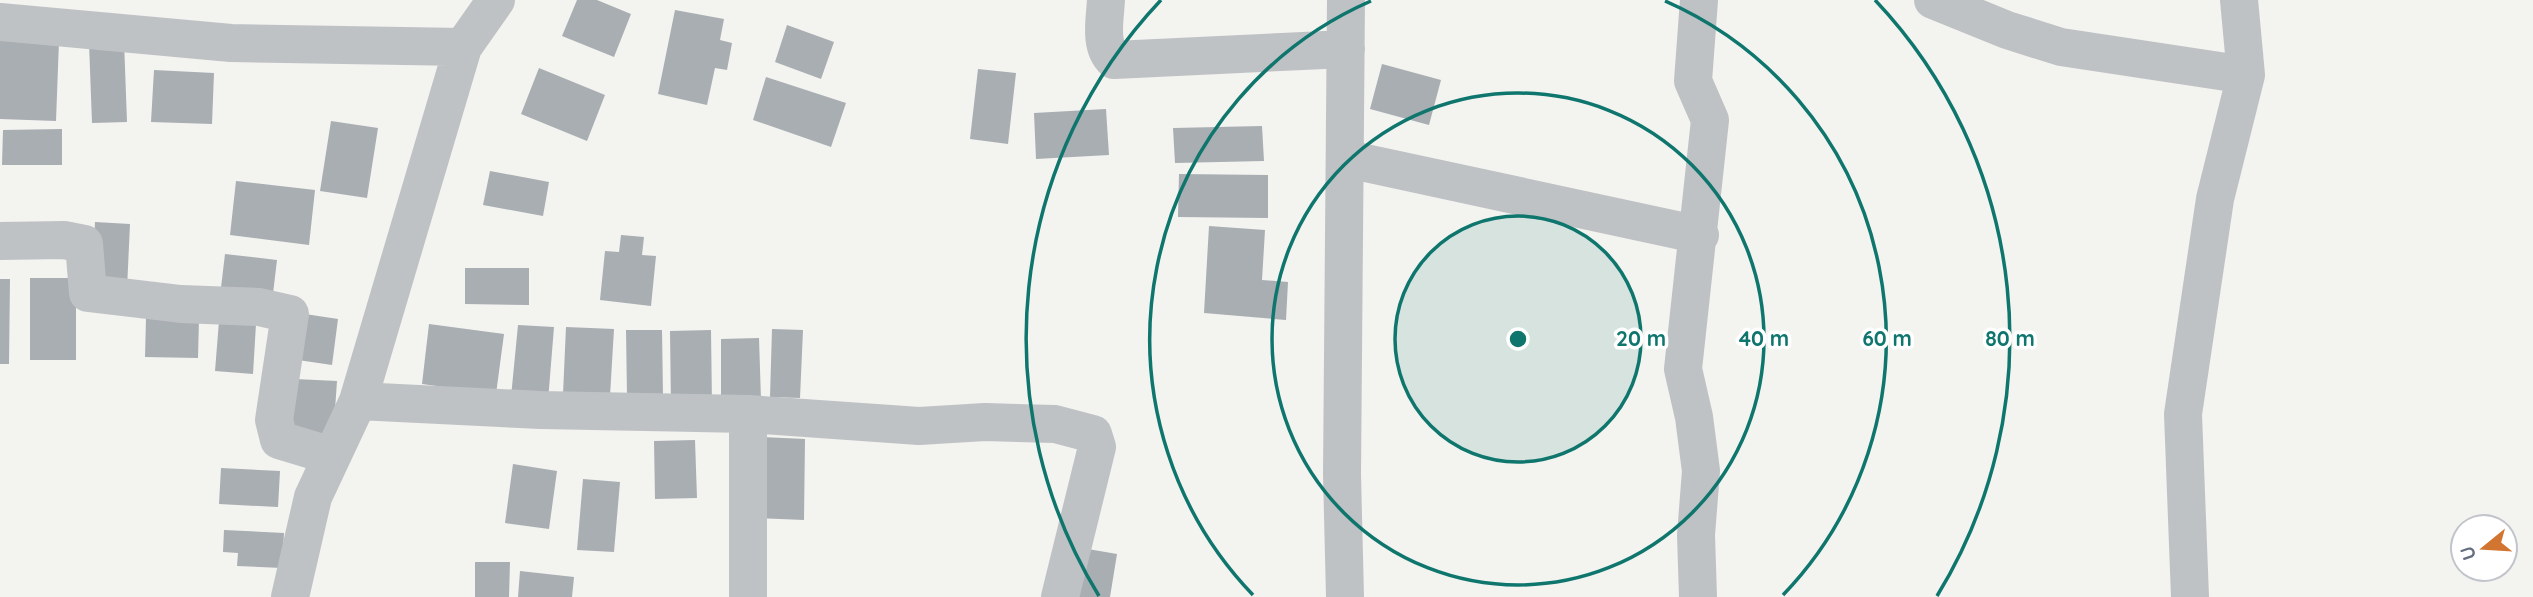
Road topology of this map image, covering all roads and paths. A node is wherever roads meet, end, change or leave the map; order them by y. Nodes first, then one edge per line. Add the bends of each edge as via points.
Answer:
1 (496, 0) edge
2 (1106, 0) edge
3 (1346, 0) edge
4 (1699, 0) edge
5 (1933, 0) edge
6 (2239, 0) edge
7 (0, 22) edge
8 (463, 47) junction
9 (1346, 49) junction
10 (2246, 75) junction
11 (1347, 159) junction
12 (1700, 235) junction
13 (0, 242) edge
14 (358, 401) junction
15 (748, 414) junction
16 (332, 456) junction
17 (290, 597) edge
18 (748, 597) edge
19 (1060, 597) edge
20 (1345, 597) edge
21 (1698, 597) edge
22 (2189, 597) edge

1 - 8 street
2 - 9 street via 1105,44 1114,60
3 - 9 street
4 - 12 street via 1693,81 1710,120
5 - 10 street via 2061,47
6 - 10 street
7 - 8 street via 231,43
8 - 14 street
9 - 11 street
10 - 22 street via 2215,199 2183,414
11 - 12 street
11 - 20 street via 1342,474
12 - 21 street via 1683,369 1695,417 1700,471
13 - 16 street via 64,240 84,244 88,293 259,307 290,314 274,421 279,440
14 - 15 street
14 - 16 street
15 - 18 street
15 - 19 street via 919,426 1055,424 1093,434 1097,447
16 - 17 street via 313,497

